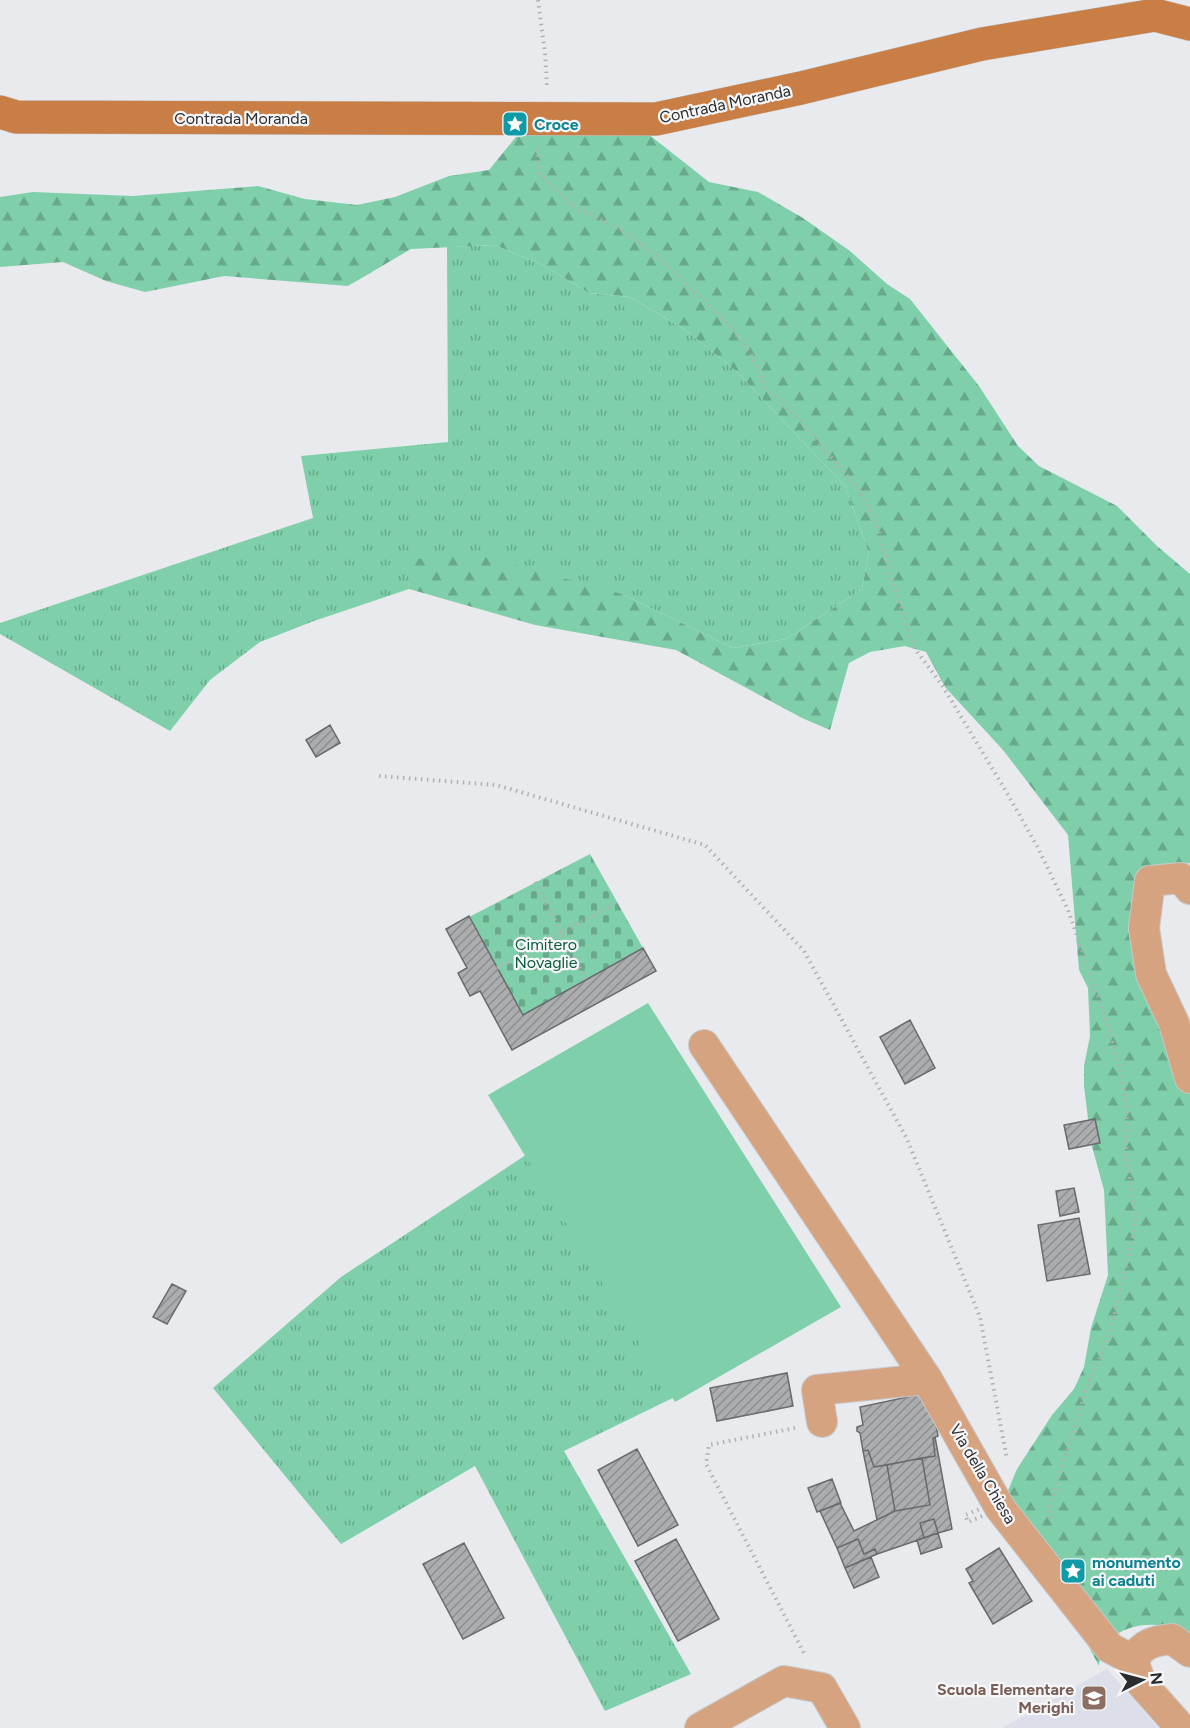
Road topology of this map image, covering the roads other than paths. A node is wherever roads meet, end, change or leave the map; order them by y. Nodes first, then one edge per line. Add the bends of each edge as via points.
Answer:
1 (1190, 24) edge
2 (0, 112) edge
3 (1190, 889) edge
4 (704, 1045) dead end
5 (1190, 1078) edge
6 (927, 1379) junction
7 (822, 1422) road end
8 (1190, 1652) edge
9 (1133, 1660) junction
10 (699, 1728) edge
11 (845, 1728) edge
12 (1181, 1728) edge

1 - 2 street, Contrada Moranda via 1155,15 982,44 656,120 16,117
3 - 5 street via 1181,878 1150,881 1144,928 1151,974 1174,1023
4 - 6 street, Via della Chiesa
6 - 7 street via 817,1390
6 - 9 street, Via della Chiesa via 1000,1508 1110,1648
8 - 9 street via 1172,1639 1153,1641 1140,1648
9 - 12 street via 1141,1683
10 - 11 street via 784,1681 822,1688

